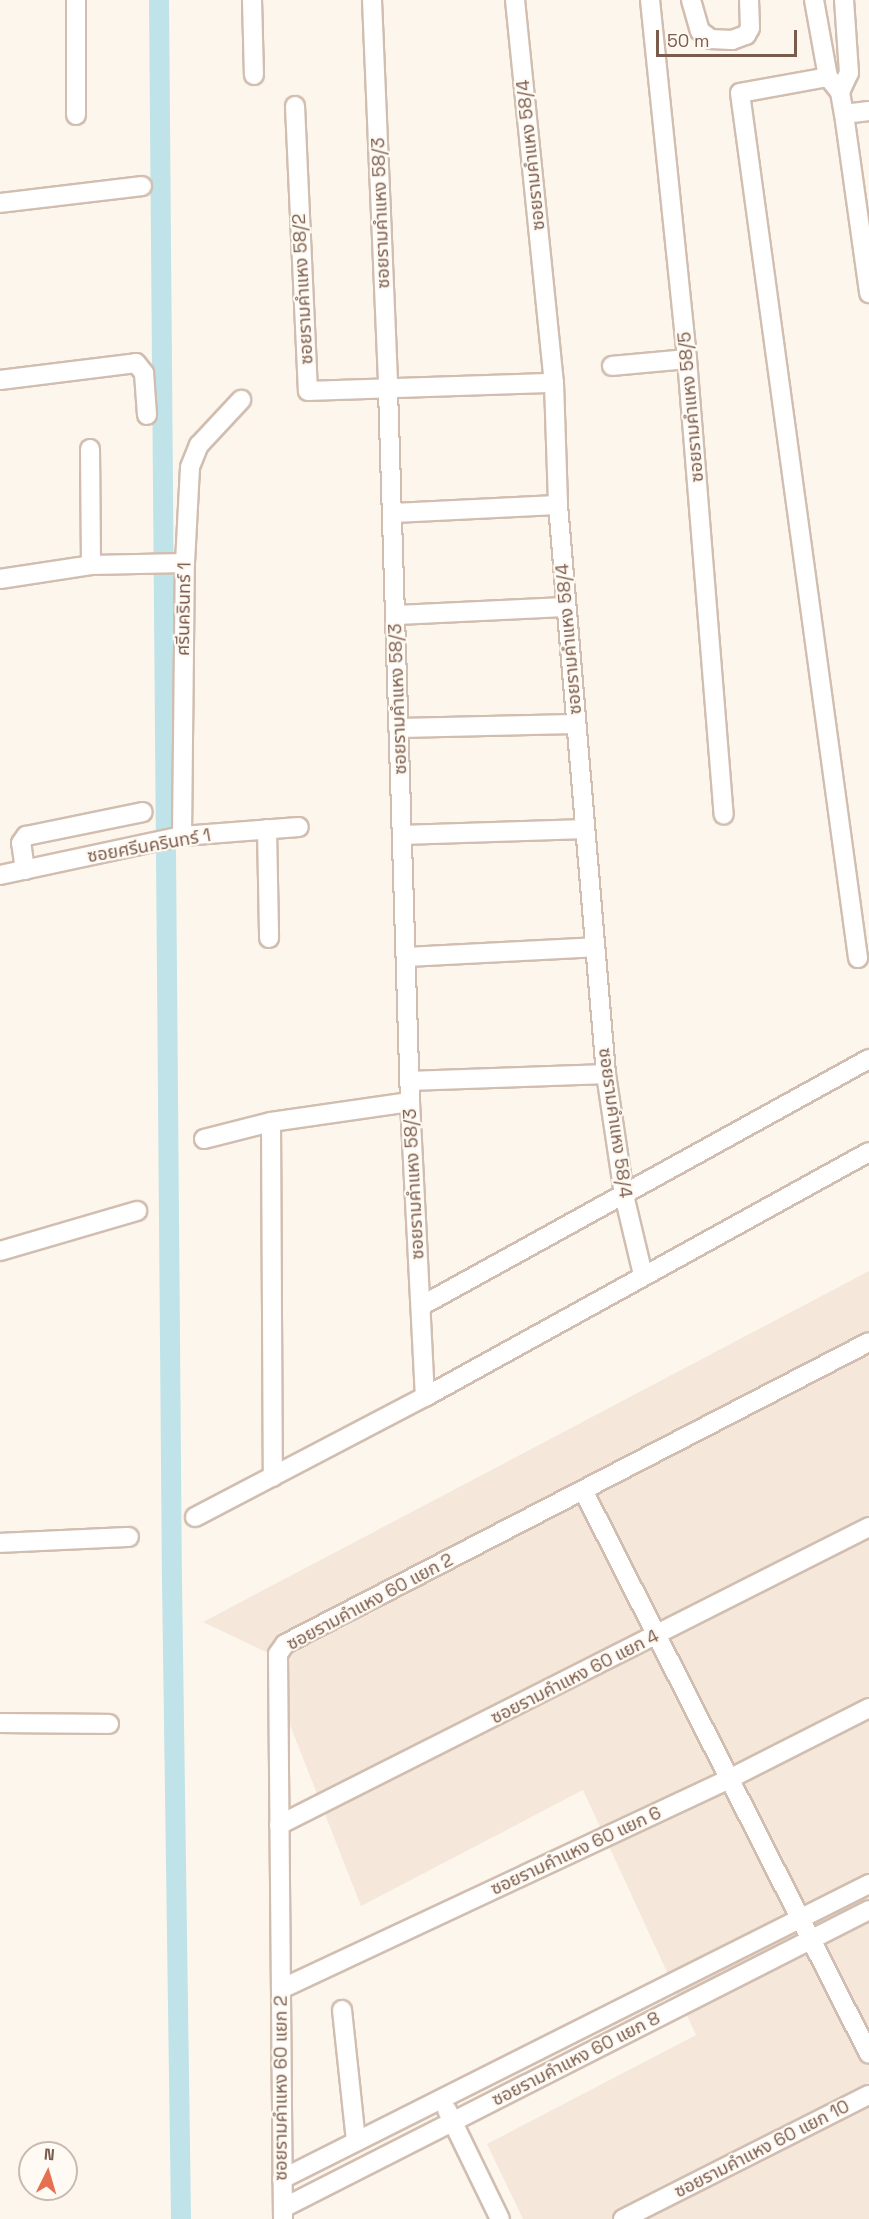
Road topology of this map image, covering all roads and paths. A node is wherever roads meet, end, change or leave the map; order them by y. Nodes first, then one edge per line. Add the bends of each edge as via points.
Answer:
1 (76, 0) edge
2 (252, 0) edge
3 (372, 0) edge
4 (515, 0) edge
5 (650, 0) edge
6 (692, 0) edge
7 (749, 0) edge
8 (849, 1) edge
9 (815, 3) edge
10 (255, 75) dead end
11 (828, 77) junction
12 (840, 92) junction
13 (295, 106) dead end
14 (869, 111) edge
15 (844, 114) junction
16 (76, 115) dead end
17 (142, 186) dead end
18 (0, 202) edge
19 (865, 243) edge
20 (869, 293) edge
21 (687, 359) junction
22 (612, 366) dead end
23 (0, 380) edge
24 (554, 383) junction
25 (388, 389) junction
26 (241, 400) dead end
27 (147, 415) dead end
28 (90, 449) dead end
29 (558, 505) junction
30 (393, 513) junction
31 (185, 563) junction
32 (91, 565) junction
33 (0, 579) edge
34 (566, 607) junction
35 (396, 615) junction
36 (576, 724) junction
37 (398, 728) junction
38 (143, 812) dead end
39 (723, 815) dead end
40 (299, 827) dead end
41 (585, 828) junction
42 (267, 829) junction
43 (402, 835) junction
44 (177, 837) junction
45 (25, 870) junction
46 (0, 875) edge
47 (269, 938) dead end
48 (595, 947) junction
49 (406, 957) junction
50 (858, 958) dead end
51 (869, 1059) edge
52 (606, 1074) junction
53 (410, 1081) junction
54 (410, 1102) junction
55 (271, 1122) junction
56 (204, 1138) dead end
57 (869, 1152) edge
58 (624, 1195) junction
59 (137, 1211) dead end
60 (0, 1251) edge
61 (642, 1275) junction
62 (421, 1306) junction
63 (869, 1342) edge
64 (425, 1397) junction
65 (273, 1477) junction
66 (583, 1490) junction
67 (195, 1516) dead end
68 (869, 1527) edge
69 (129, 1537) dead end
70 (0, 1543) edge
71 (657, 1635) junction
72 (869, 1708) edge
73 (0, 1723) edge
74 (109, 1724) dead end
75 (729, 1779) junction
76 (279, 1825) junction
77 (869, 1884) edge
78 (869, 1910) edge
79 (803, 1917) junction
80 (813, 1938) junction
81 (281, 1989) junction
82 (619, 2009) junction
83 (342, 2010) dead end
84 (631, 2031) junction
85 (869, 2054) edge
86 (869, 2095) edge
87 (441, 2099) junction
88 (452, 2121) junction
89 (356, 2141) junction
90 (282, 2179) junction
91 (283, 2214) edge
92 (500, 2219) edge
93 (623, 2219) edge

1 - 16 street
2 - 10 street
3 - 25 street, ซอยรามคำแหง 58/3
4 - 24 street, ซอยรามคำแหง 58/4
5 - 21 street, ซอยรามคำแหง 58/5
6 - 7 street via 700,31 711,39 732,40 746,35 750,28
8 - 9 street
8 - 12 street via 849,74
9 - 11 street
11 - 12 street
11 - 50 street via 740,93
12 - 15 street
13 - 25 street, ซอยรามคำแหง 58/2 via 308,391
14 - 15 street
15 - 19 street
17 - 18 street
19 - 20 street
21 - 22 street
21 - 39 street, ซอยรามคำแหง 58/5
23 - 27 street via 136,363 144,373
24 - 25 street
24 - 29 street, ซอยรามคำแหง 58/4
25 - 30 street, ซอยรามคำแหง 58/3
26 - 31 street, ศรีนครินทร์ 1 via 193,454
28 - 32 street
29 - 30 street
29 - 34 street, ซอยรามคำแหง 58/4
30 - 35 street, ซอยรามคำแหง 58/3
31 - 32 street
31 - 44 street, ศรีนครินทร์ 1
32 - 33 street
34 - 35 street
34 - 36 street, ซอยรามคำแหง 58/4
35 - 37 street, ซอยรามคำแหง 58/3
36 - 37 street
36 - 41 street, ซอยรามคำแหง 58/4
37 - 43 street, ซอยรามคำแหง 58/3
38 - 45 street via 26,836 21,843
40 - 42 street, ซอยศรีนครินทร์ 1
41 - 43 street
41 - 48 street, ซอยรามคำแหง 58/4
42 - 44 street, ซอยศรีนครินทร์ 1
42 - 47 street
43 - 49 street, ซอยรามคำแหง 58/3
44 - 45 street, ซอยศรีนครินทร์ 1
45 - 46 street, ซอยศรีนครินทร์ 1
48 - 49 street
48 - 52 street, ซอยรามคำแหง 58/4
49 - 53 street, ซอยรามคำแหง 58/3
51 - 58 street
52 - 53 street
52 - 58 street, ซอยรามคำแหง 58/4
53 - 54 street, ซอยรามคำแหง 58/3
54 - 55 street
54 - 62 street, ซอยรามคำแหง 58/3
55 - 56 street
55 - 65 street
57 - 61 street
58 - 61 street, ซอยรามคำแหง 58/4
58 - 62 street
59 - 60 street
61 - 64 street
62 - 64 street, ซอยรามคำแหง 58/3
63 - 66 street, ซอยรามคำแหง 60 แยก 2
64 - 65 street
65 - 67 street
66 - 71 street
66 - 76 street, ซอยรามคำแหง 60 แยก 2 via 285,1644 278,1654
68 - 71 street, ซอยรามคำแหง 60 แยก 4
69 - 70 street
71 - 75 street
71 - 76 street, ซอยรามคำแหง 60 แยก 4
72 - 75 street, ซอยรามคำแหง 60 แยก 6
73 - 74 street
75 - 79 street
75 - 81 street, ซอยรามคำแหง 60 แยก 6
76 - 81 street, ซอยรามคำแหง 60 แยก 2
77 - 79 street, ซอยรามคำแหง 60 แยก 8
78 - 80 street, ซอยรามคำแหง 60 แยก 8
79 - 80 street
79 - 82 street, ซอยรามคำแหง 60 แยก 8
80 - 84 street, ซอยรามคำแหง 60 แยก 8
80 - 85 street
81 - 90 street, ซอยรามคำแหง 60 แยก 2
82 - 84 street
82 - 87 street, ซอยรามคำแหง 60 แยก 8
83 - 89 street
84 - 88 street, ซอยรามคำแหง 60 แยก 8
86 - 93 street, ซอยรามคำแหง 60 แยก 10
87 - 88 street
87 - 89 street, ซอยรามคำแหง 60 แยก 8
88 - 91 street, ซอยรามคำแหง 60 แยก 8
88 - 92 street
89 - 90 street, ซอยรามคำแหง 60 แยก 8
90 - 91 street, ซอยรามคำแหง 60 แยก 2

